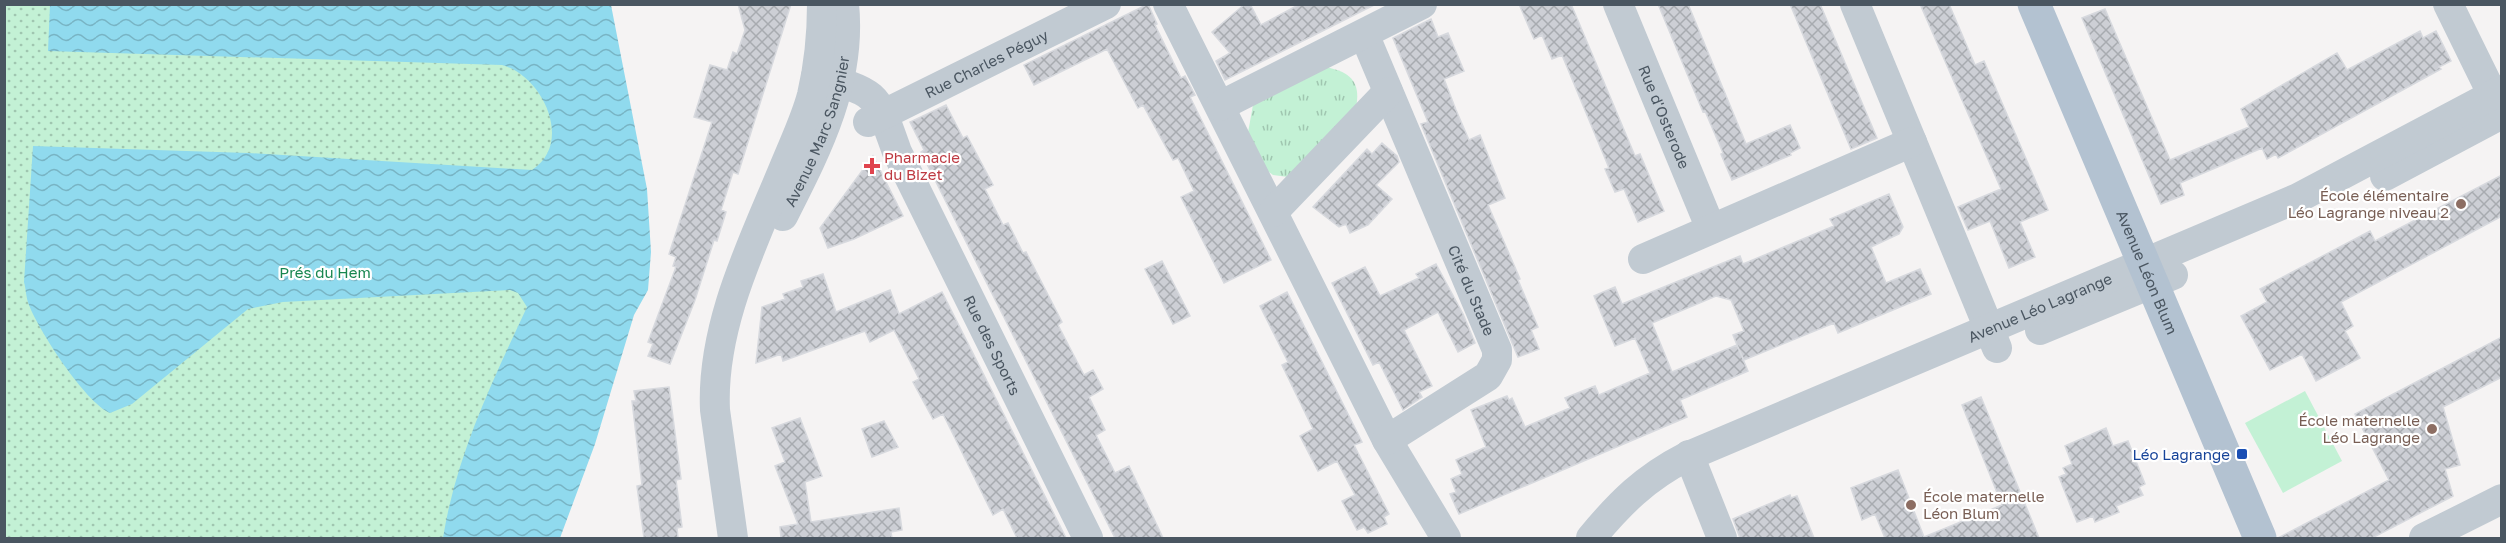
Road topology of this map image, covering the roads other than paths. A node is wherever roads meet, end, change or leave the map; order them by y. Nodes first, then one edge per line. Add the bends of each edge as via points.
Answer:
1 (822, 4) edge
2 (844, 4) edge
3 (1106, 4) edge
4 (1168, 4) edge
5 (1422, 4) edge
6 (1618, 4) edge
7 (1855, 4) edge
8 (2013, 4) edge
9 (2034, 4) edge
10 (2448, 4) edge
11 (1364, 34) junction
12 (825, 90) junction
13 (1388, 92) junction
14 (2499, 103) edge
15 (1220, 106) junction
16 (876, 118) junction
17 (1912, 142) junction
18 (1273, 212) junction
19 (1711, 229) junction
20 (1643, 260) dead end
21 (2139, 278) junction
22 (1993, 338) junction
23 (1387, 440) junction
24 (1693, 465) junction
25 (2502, 499) edge
26 (733, 538) edge
27 (1088, 538) edge
28 (1446, 538) edge
29 (1590, 538) edge
30 (1722, 538) edge
31 (2237, 538) edge
32 (2260, 538) edge
33 (2424, 538) edge

1 - 12 street, Avenue Marc Sangnier via 820,50
2 - 12 street, Avenue Marc Sangnier via 846,32
3 - 16 street, Rue Charles Péguy
4 - 15 street
5 - 11 street
6 - 19 street, Rue d'Osterode
7 - 17 street
8 - 21 main road, Avenue Léon Blum
9 - 21 main road, Avenue Léon Blum
10 - 14 street
11 - 13 street, Cité du Stade
11 - 15 street
12 - 16 street, Rue des Sports via 861,89 871,95
12 - 26 street, Avenue Marc Sangnier via 818,145 728,316 718,356 714,392 717,433
13 - 18 street
13 - 23 street, Cité du Stade via 1497,350 1497,360 1488,376
14 - 21 street, Avenue Léo Lagrange via 2314,213
15 - 18 street
16 - 27 street, Rue des Sports via 897,152
17 - 19 street
17 - 22 street
18 - 23 street
19 - 20 street
21 - 22 street, Avenue Léo Lagrange
21 - 31 main road, Avenue Léon Blum
21 - 32 main road, Avenue Léon Blum
22 - 24 street, Avenue Léo Lagrange
23 - 28 street
24 - 29 street, Avenue Léo Lagrange
24 - 30 street
25 - 33 street

